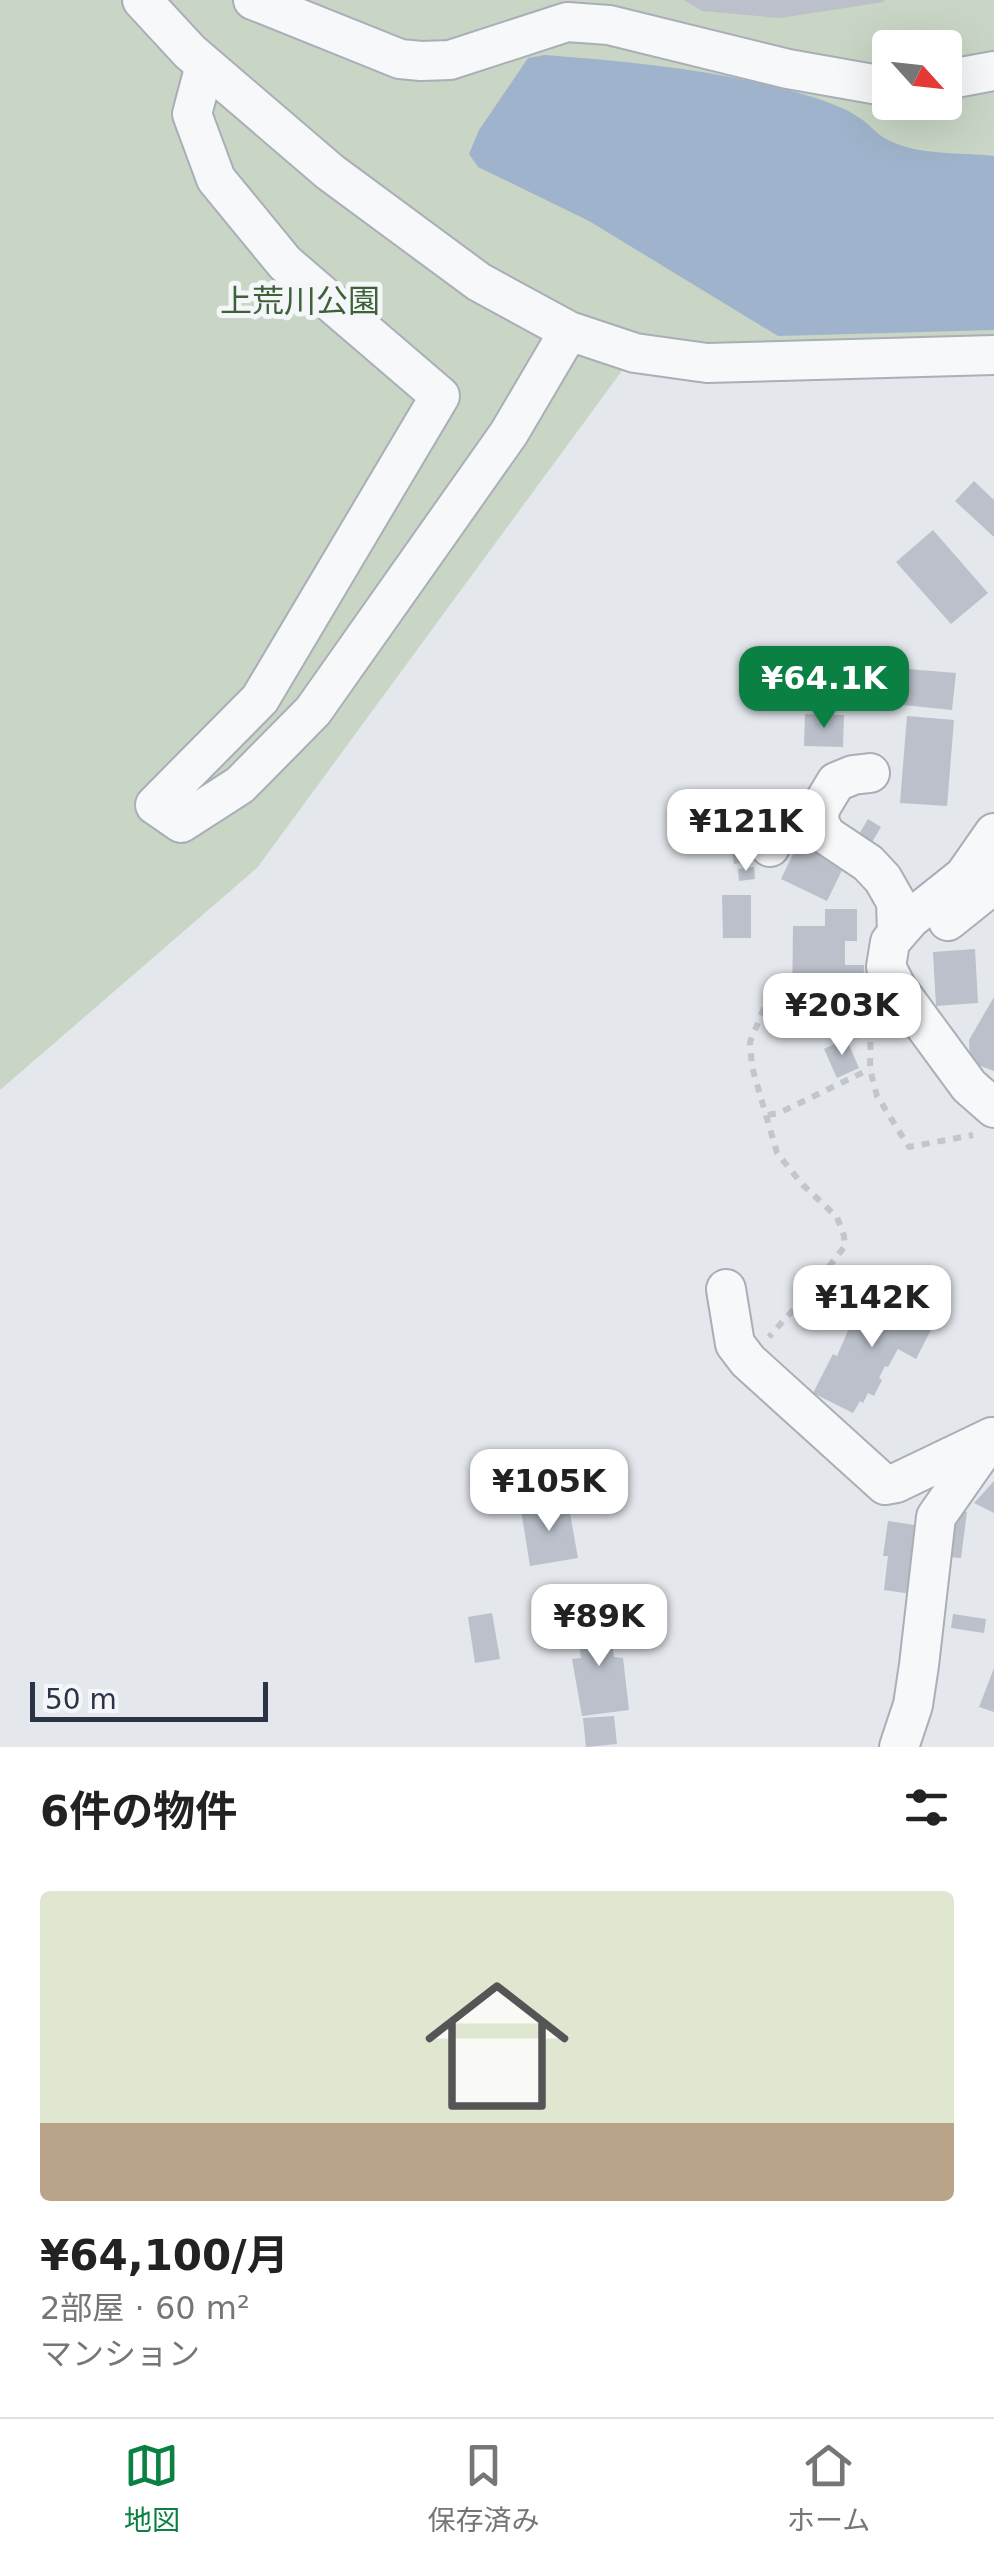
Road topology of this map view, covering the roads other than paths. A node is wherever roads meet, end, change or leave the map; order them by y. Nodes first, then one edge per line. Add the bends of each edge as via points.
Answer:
1 (252, 0) edge
2 (151, 2) edge
3 (205, 65) junction
4 (994, 71) edge
5 (962, 77) edge
6 (872, 84) edge
7 (569, 330) junction
8 (994, 355) edge
9 (870, 773) dead end
10 (818, 820) junction
11 (994, 833) edge
12 (770, 847) dead end
13 (994, 884) edge
14 (891, 950) junction
15 (988, 1120) edge
16 (726, 1289) dead end
17 (993, 1435) edge
18 (899, 1747) edge

1 - 6 street via 410,60 450,60 566,22 609,24
2 - 3 street
3 - 7 street via 330,172 479,282
3 - 7 street via 192,114 216,179 285,263 440,396 260,700 155,806 181,823 240,785 313,712 498,449
4 - 5 street
7 - 8 street via 635,353 707,363
9 - 10 street via 836,782
10 - 12 street via 772,820
10 - 14 street via 826,835 883,879 896,902
11 - 14 street via 964,876 910,920
13 - 14 street via 913,948
14 - 15 street via 897,988
16 - 17 street via 734,1344 884,1486
17 - 18 street via 936,1516 920,1665

